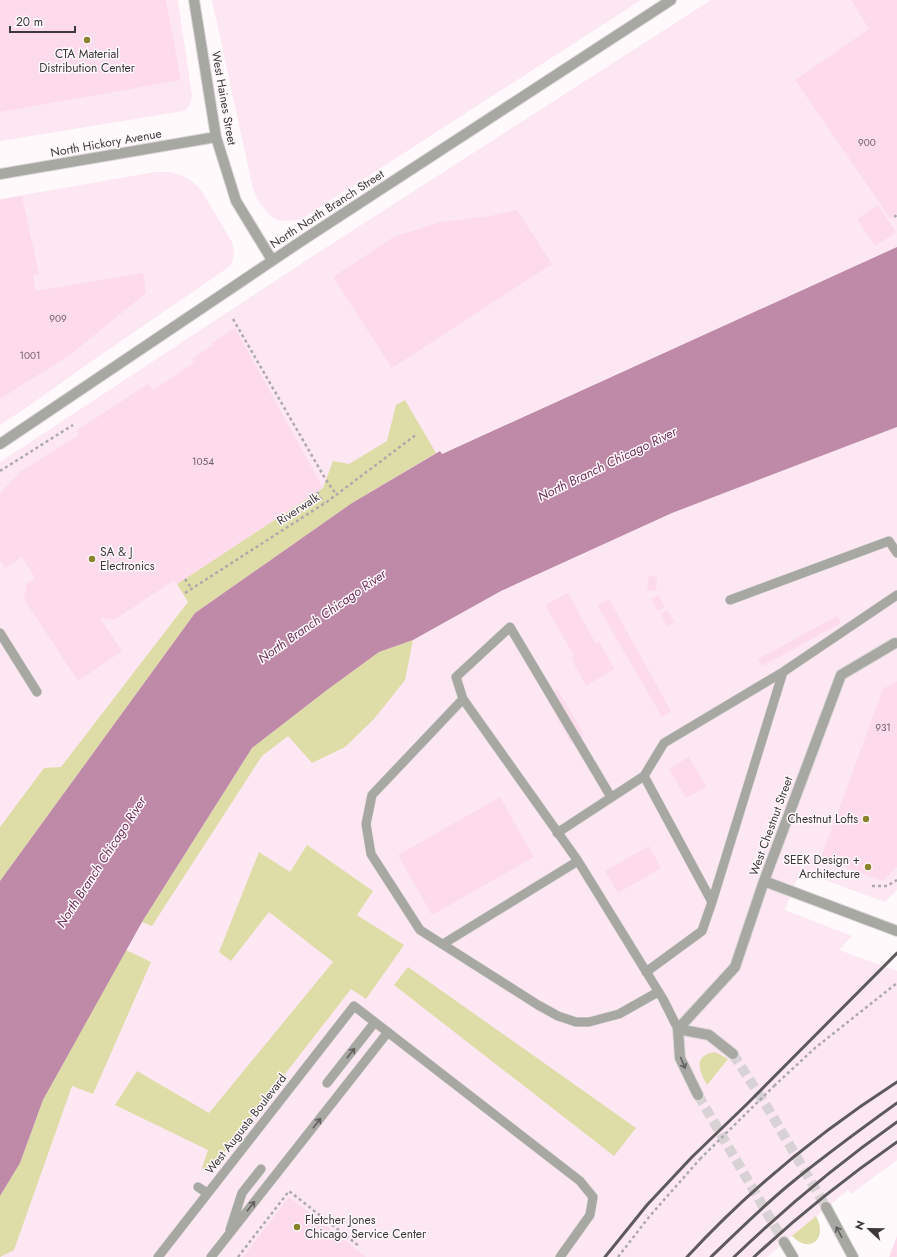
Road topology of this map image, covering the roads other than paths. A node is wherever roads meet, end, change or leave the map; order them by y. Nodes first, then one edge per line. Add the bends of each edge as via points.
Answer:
1 (194, 0) edge
2 (671, 0) edge
3 (216, 137) junction
4 (0, 174) edge
5 (272, 260) junction
6 (0, 444) edge
7 (897, 553) edge
8 (897, 595) edge
9 (730, 600) dead end
10 (0, 633) edge
11 (896, 643) edge
12 (783, 672) junction
13 (36, 692) dead end
14 (463, 699) junction
15 (644, 776) junction
16 (611, 798) junction
17 (557, 833) junction
18 (578, 861) junction
19 (764, 881) junction
20 (712, 902) junction
21 (897, 931) edge
22 (443, 944) junction
23 (646, 972) junction
24 (658, 992) junction
25 (375, 1022) junction
26 (678, 1029) junction
27 (388, 1032) junction
28 (733, 1054) tunnel mouth
29 (327, 1083) dead end
30 (698, 1095) tunnel mouth
31 (261, 1169) dead end
32 (198, 1186) dead end
33 (207, 1193) junction
34 (826, 1207) tunnel mouth
35 (227, 1237) junction
36 (784, 1242) tunnel mouth
37 (158, 1257) edge
38 (211, 1257) edge
39 (560, 1257) edge
40 (793, 1257) edge
41 (853, 1257) edge

1 - 3 street, West Haines Street
2 - 5 street, North North Branch Street
3 - 4 street, North Hickory Avenue
3 - 5 street, West Haines Street via 236,201
5 - 6 street, North North Branch Street
7 - 9 lane via 889,541
8 - 12 lane
10 - 13 lane
11 - 19 street, West Chestnut Street via 841,675
12 - 15 lane via 664,743
12 - 20 lane
14 - 16 lane via 456,677 510,627
14 - 17 lane
14 - 22 lane via 372,795 366,824 371,854 420,930
15 - 16 lane
15 - 20 lane
16 - 17 lane
17 - 18 lane
18 - 22 lane
18 - 23 lane
19 - 21 street
19 - 26 street, West Chestnut Street via 735,967
20 - 23 lane via 702,931
22 - 24 lane via 538,1005 576,1022 589,1022 619,1014
23 - 24 lane
24 - 26 lane
25 - 27 lane
29 -> 25 lane
25 - 33 lane, West Augusta Boulevard via 354,1006
26 - 28 street via 709,1035
26 -> 30 street via 680,1058
35 -> 27 lane
27 - 39 lane via 580,1182 593,1197 590,1216
31 - 35 lane via 242,1193
32 - 33 lane
33 - 37 lane, West Augusta Boulevard
41 -> 34 street
35 - 38 lane
36 - 40 street

